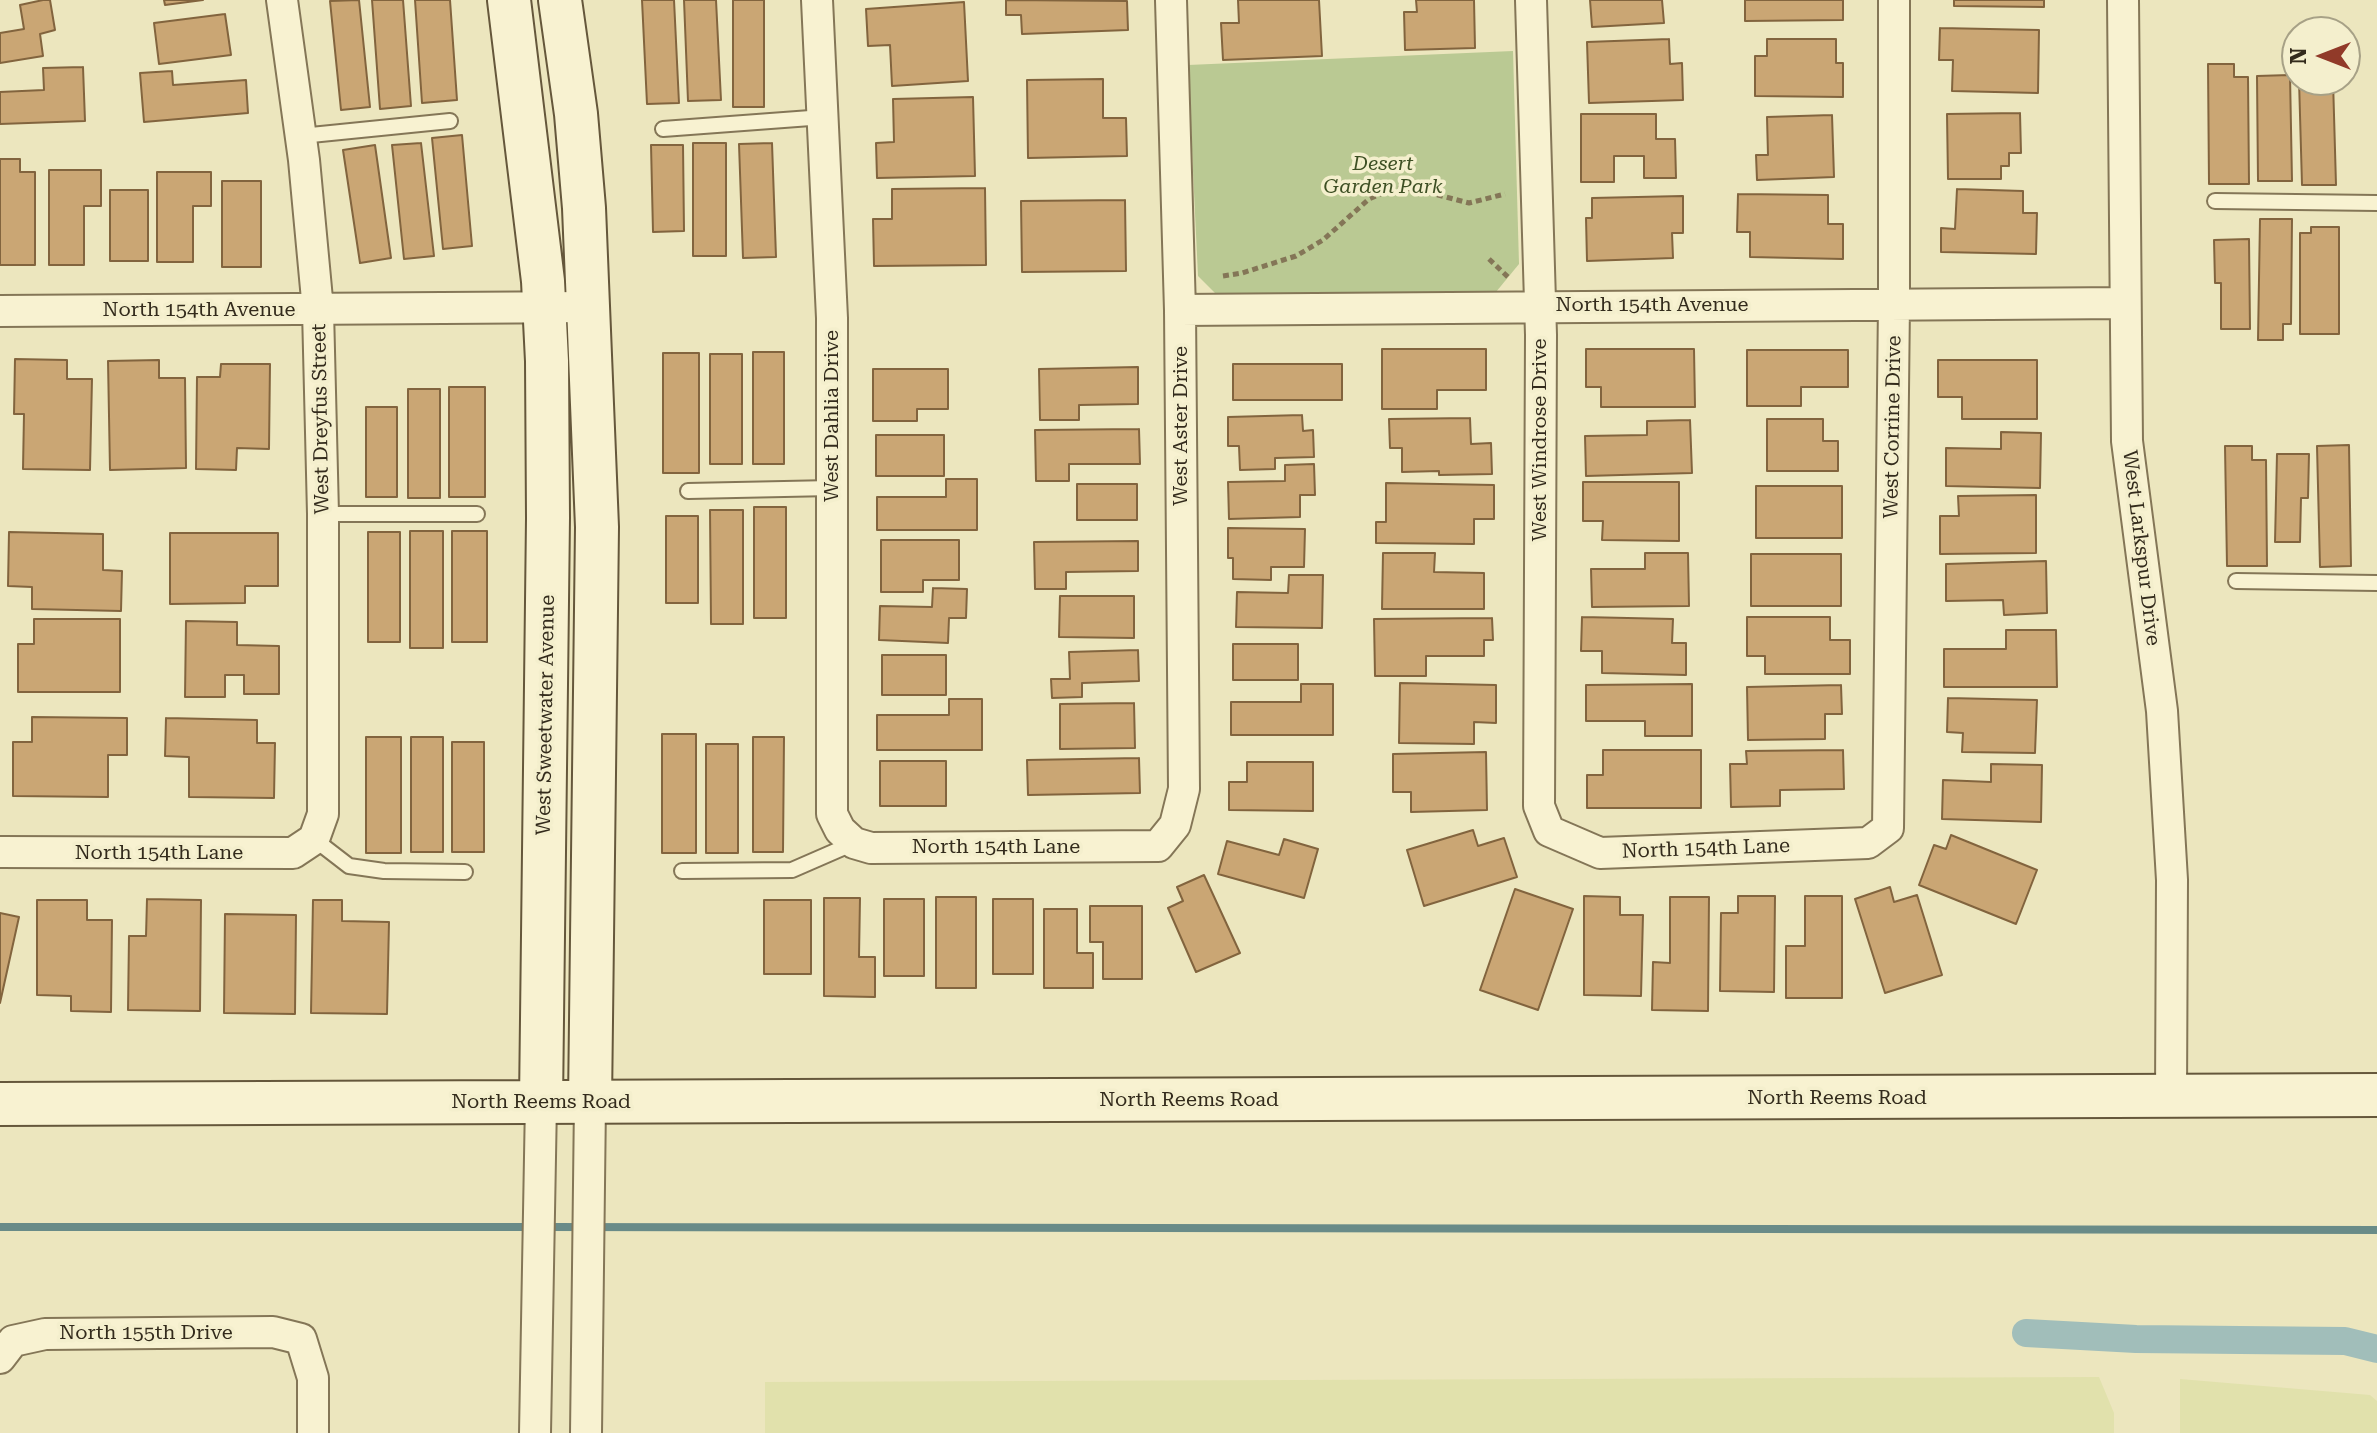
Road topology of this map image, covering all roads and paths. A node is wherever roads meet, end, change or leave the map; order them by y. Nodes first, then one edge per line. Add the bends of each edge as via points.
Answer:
1 (282, 0) edge
2 (509, 0) edge
3 (560, 0) edge
4 (817, 0) edge
5 (1171, 0) edge
6 (1531, 0) edge
7 (1894, 0) edge
8 (2123, 0) edge
9 (824, 117) junction
10 (450, 121) dead end
11 (663, 129) dead end
12 (301, 136) junction
13 (1505, 194) dead end
14 (2215, 201) dead end
15 (2377, 203) edge
16 (1489, 259) dead end
17 (1223, 276) dead end
18 (1510, 279) dead end
19 (1894, 303) junction
20 (2125, 303) junction
21 (1540, 306) junction
22 (590, 307) junction
23 (543, 308) junction
24 (318, 310) junction
25 (1180, 310) junction
26 (0, 311) edge
27 (832, 488) junction
28 (688, 491) dead end
29 (323, 514) junction
30 (477, 514) dead end
31 (2236, 581) dead end
32 (2377, 583) edge
33 (1549, 831) joint
34 (847, 837) junction
35 (314, 839) junction
36 (1868, 843) joint
37 (1158, 846) joint
38 (0, 852) edge
39 (682, 871) dead end
40 (465, 872) dead end
41 (2171, 1095) junction
42 (2377, 1095) edge
43 (541, 1102) junction
44 (590, 1102) junction
45 (0, 1104) edge
46 (0, 1358) edge
47 (313, 1433) edge
48 (535, 1433) edge
49 (586, 1433) edge

1 - 12 street, West Dreyfus Street
2 - 23 main road, West Sweetwater Avenue
3 - 22 main road via 576,114
4 - 9 street, West Dahlia Drive
5 - 25 street, West Aster Drive
6 - 21 street, West Windrose Drive
7 - 19 street, West Corrine Drive
8 - 20 street, West Larkspur Drive
9 - 11 lane
9 - 27 street, West Dahlia Drive
10 - 12 lane
12 - 24 street, West Dreyfus Street
13 - 17 path via 1469,203 1394,188 1369,199 1323,240 1296,256
14 - 15 lane
16 - 18 path
19 - 20 street, North 154th Avenue
19 - 21 street, North 154th Avenue
19 - 36 street, West Corrine Drive via 1888,828
20 - 41 street, West Larkspur Drive via 2127,441 2162,711 2171,865
21 - 25 street, North 154th Avenue
21 - 33 street, West Windrose Drive via 1539,806
22 - 23 street, North 154th Avenue
22 - 44 main road via 597,527
23 - 24 street, North 154th Avenue
23 - 43 main road, West Sweetwater Avenue via 548,534
24 - 26 street, North 154th Avenue
24 - 29 street, West Dreyfus Street
25 - 37 street, West Aster Drive via 1184,789 1175,825
27 - 28 lane
27 - 34 street, West Dahlia Drive via 832,814
29 - 30 lane
29 - 35 street, West Dreyfus Street via 323,814
31 - 32 lane
33 - 36 street, North 154th Lane via 1600,853
34 - 37 street, North 154th Lane via 871,848
34 - 39 lane via 792,870
35 - 38 street, North 154th Lane via 293,853
35 - 40 lane via 349,866
41 - 42 main road, North Reems Road
41 - 44 main road, North Reems Road
43 - 44 main road, North Reems Road
43 - 45 main road, North Reems Road
43 - 48 street, West Sweetwater Avenue
44 - 49 street
46 - 47 street, North 155th Drive via 13,1341 45,1334 273,1332 301,1339 313,1378

